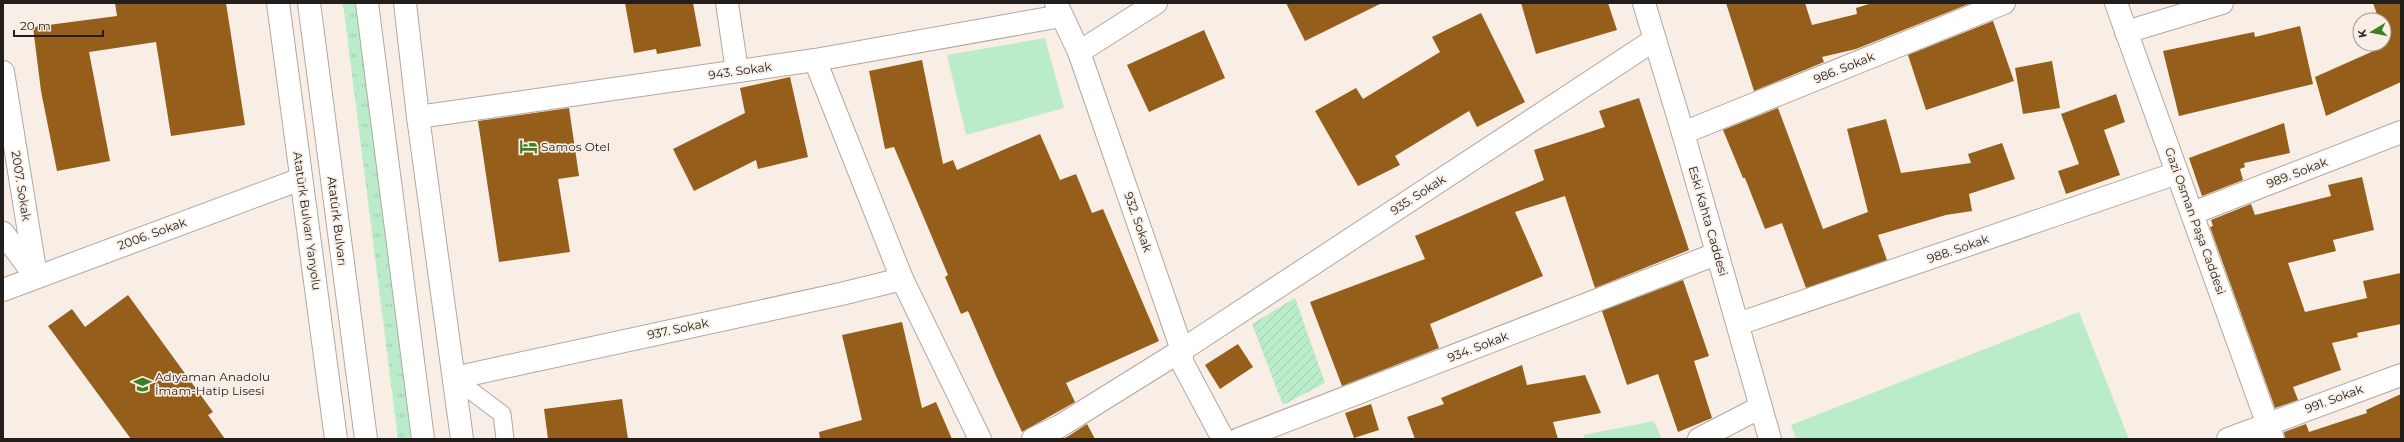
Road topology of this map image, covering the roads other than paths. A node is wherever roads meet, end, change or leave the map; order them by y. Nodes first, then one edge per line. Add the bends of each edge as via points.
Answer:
1 (278, 3) edge
2 (309, 3) edge
3 (367, 3) edge
4 (405, 3) edge
5 (727, 3) edge
6 (1156, 3) edge
7 (1644, 3) edge
8 (2004, 3) edge
9 (2116, 3) edge
10 (2222, 3) edge
11 (1059, 9) edge
12 (2126, 32) junction
13 (1654, 40) junction
14 (1079, 52) junction
15 (815, 60) junction
16 (737, 71) junction
17 (3, 72) edge
18 (418, 117) junction
19 (1683, 132) junction
20 (2401, 132) edge
21 (2177, 173) junction
22 (301, 179) junction
23 (2193, 213) junction
24 (3, 233) edge
25 (1716, 254) junction
26 (36, 276) junction
27 (902, 279) junction
28 (3, 290) edge
29 (1738, 324) junction
30 (1182, 350) junction
31 (2401, 375) edge
32 (454, 378) junction
33 (1761, 407) junction
34 (2270, 431) edge
35 (336, 439) edge
36 (366, 439) edge
37 (423, 439) edge
38 (462, 439) edge
39 (505, 439) edge
40 (980, 439) edge
41 (1033, 439) edge
42 (1224, 439) edge
43 (1239, 439) edge
44 (1699, 439) edge
45 (1770, 439) edge
46 (2228, 439) edge

1 - 22 main road, Atatürk Bulvarı Yanyolu
2 - 36 main road, Atatürk Bulvarı
3 - 37 main road
4 - 18 main road
5 - 16 main road
6 - 14 main road
7 - 13 main road, Eski Kahta Caddesi
8 - 19 main road, 986. Sokak
9 - 12 main road, Gazi Osman Paşa Caddesi
10 - 12 main road
11 - 14 main road, 932. Sokak
11 - 15 main road, 943. Sokak
12 - 21 main road, Gazi Osman Paşa Caddesi
13 - 19 main road, Eski Kahta Caddesi
13 - 30 main road, 935. Sokak
14 - 30 main road, 932. Sokak
15 - 16 main road, 943. Sokak
15 - 27 main road
16 - 18 main road, 943. Sokak
17 - 26 main road, 2007. Sokak
18 - 32 main road
19 - 25 main road, Eski Kahta Caddesi
20 - 23 main road, 989. Sokak
21 - 23 main road, Gazi Osman Paşa Caddesi
21 - 29 main road, 988. Sokak
22 - 26 main road, 2006. Sokak
22 - 35 main road, Atatürk Bulvarı Yanyolu
23 - 34 main road, Gazi Osman Paşa Caddesi
24 - 26 main road
25 - 29 main road, Eski Kahta Caddesi
25 - 43 main road, 934. Sokak
26 - 28 main road, 2006. Sokak
27 - 32 main road, 937. Sokak
27 - 40 main road
29 - 33 main road, Eski Kahta Caddesi
30 - 41 main road, 935. Sokak via 1060,426
30 - 42 main road, 932. Sokak via 1182,362
31 - 34 main road, 991. Sokak
32 - 38 main road
32 - 39 lane via 502,414
33 - 44 main road
33 - 45 main road, Eski Kahta Caddesi
34 - 46 main road, 991. Sokak

